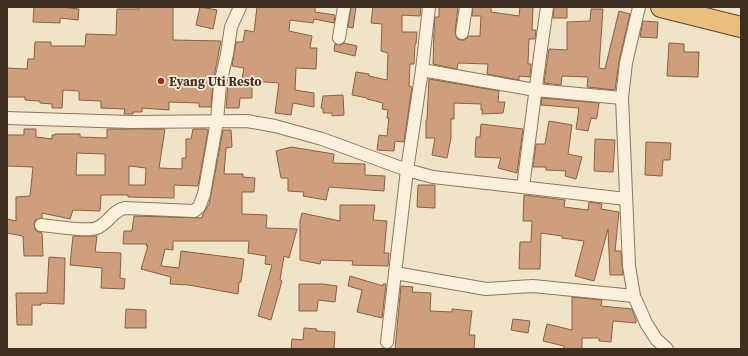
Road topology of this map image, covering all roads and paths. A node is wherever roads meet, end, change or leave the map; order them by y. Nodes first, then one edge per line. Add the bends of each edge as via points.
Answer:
1 (240, 7) edge
2 (344, 7) edge
3 (428, 7) edge
4 (466, 7) edge
5 (547, 7) edge
6 (639, 7) edge
7 (661, 7) edge
8 (741, 27) edge
9 (462, 33) dead end
10 (339, 38) dead end
11 (422, 70) junction
12 (535, 90) junction
13 (622, 98) junction
14 (7, 118) edge
15 (217, 121) junction
16 (407, 170) junction
17 (523, 187) junction
18 (626, 199) junction
19 (41, 225) dead end
20 (395, 273) junction
21 (634, 296) junction
22 (387, 342) dead end
23 (667, 349) edge

1 - 15 street via 231,27 220,84
2 - 10 street
3 - 11 street
4 - 9 street
5 - 12 street
6 - 13 street via 626,62
7 - 8 highway
11 - 12 street
11 - 16 street
12 - 13 street
12 - 17 street
13 - 18 street
14 - 15 street via 130,122
15 - 16 street via 247,121 275,126
15 - 19 street via 204,194 199,207 194,211 125,208 119,209 97,228
16 - 17 street via 433,177
16 - 20 street
17 - 18 street
18 - 21 street via 628,266
20 - 21 street via 486,290 533,286
20 - 22 street
21 - 23 street via 646,323

